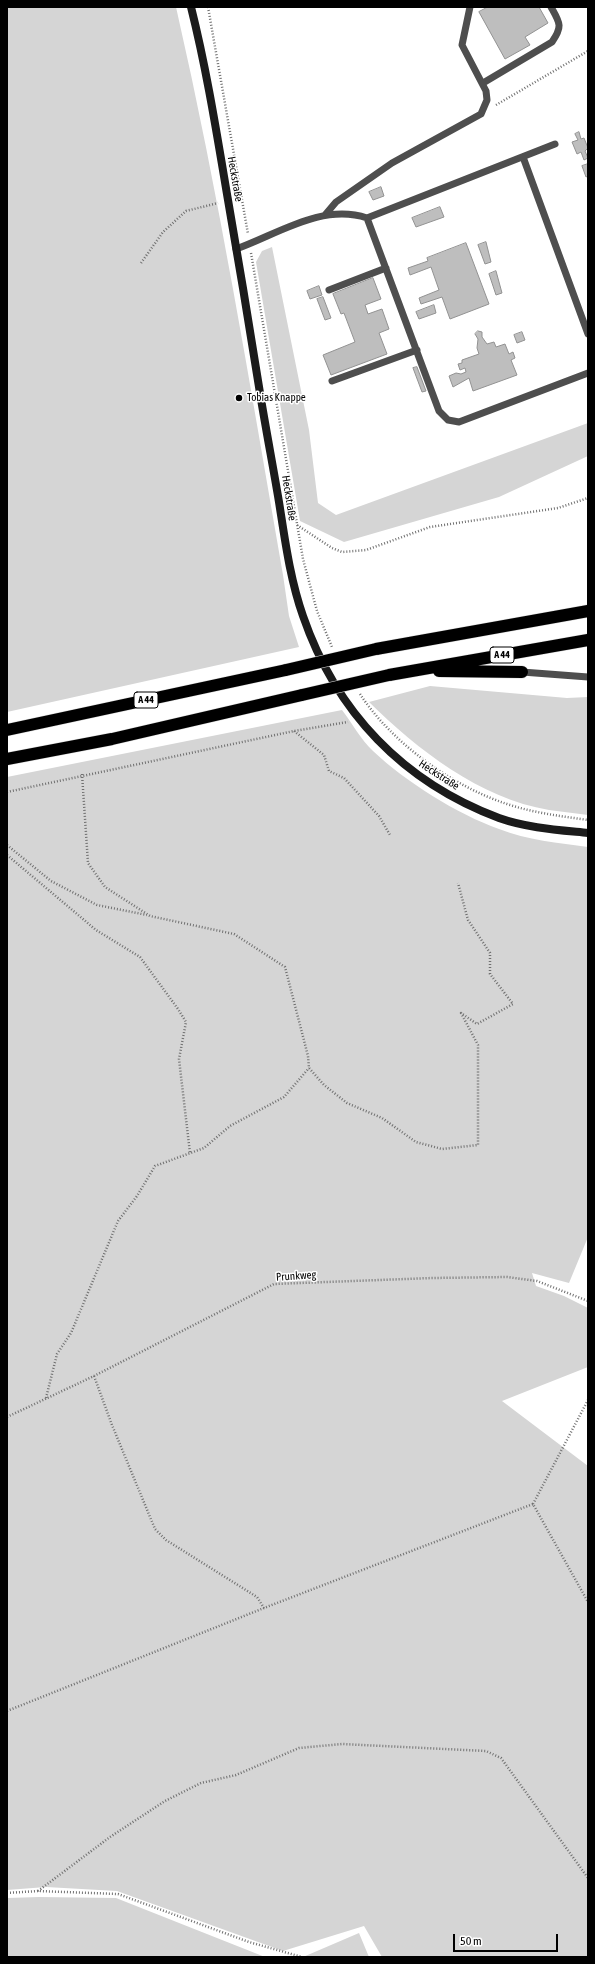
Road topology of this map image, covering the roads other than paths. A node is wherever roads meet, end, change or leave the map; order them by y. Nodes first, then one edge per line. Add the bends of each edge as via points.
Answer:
1 (191, 7) edge
2 (470, 7) edge
3 (551, 7) edge
4 (482, 83) junction
5 (555, 144) dead end
6 (523, 157) junction
7 (325, 215) junction
8 (367, 218) junction
9 (236, 249) junction
10 (386, 268) junction
11 (329, 290) dead end
12 (588, 334) edge
13 (417, 350) junction
14 (588, 373) edge
15 (332, 381) dead end
16 (588, 611) edge
17 (588, 640) edge
18 (416, 670) junction
19 (522, 672) joint
20 (588, 677) edge
21 (7, 730) edge
22 (7, 759) edge
23 (588, 833) edge

1 - 9 main road, Heckstraße via 213,110
2 - 4 lane via 462,45
3 - 4 lane via 560,22 559,32 552,42
4 - 7 lane via 487,100 482,114 392,163 336,202
5 - 6 lane
6 - 8 lane
6 - 12 lane
7 - 8 lane via 355,214
7 - 9 lane via 310,218
8 - 10 lane
9 - 23 main road, Heckstraße via 282,527 302,614 315,648 332,679 359,720 380,744 420,777 451,797 501,819 543,828
10 - 11 lane
10 - 13 lane
13 - 14 lane via 439,411 448,420 459,422
13 - 15 lane
16 - 21 highway, A 44, bridge via 376,649
17 - 18 highway, A 44
18 - 19 highway
18 - 22 highway, A 44, bridge via 112,739
19 - 20 lane

